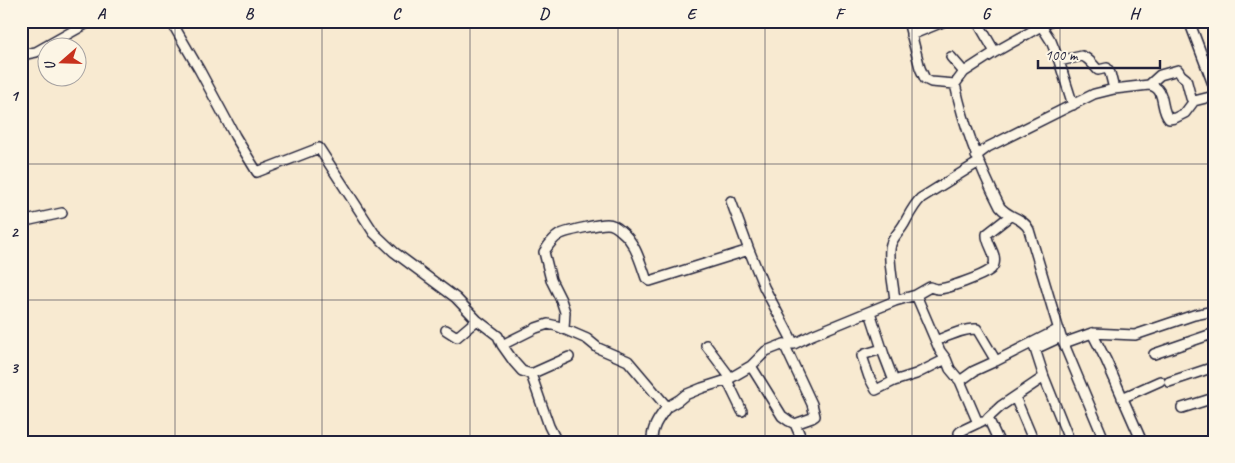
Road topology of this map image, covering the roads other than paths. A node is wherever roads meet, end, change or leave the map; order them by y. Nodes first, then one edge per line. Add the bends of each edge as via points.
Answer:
1 (91, 21) edge
2 (171, 21) edge
3 (908, 21) edge
4 (945, 21) edge
5 (977, 21) edge
6 (1188, 21) edge
7 (1046, 24) edge
8 (911, 34) junction
9 (995, 52) junction
10 (21, 55) edge
11 (951, 57) dead end
12 (1059, 61) junction
13 (964, 72) junction
14 (21, 73) edge
15 (955, 84) junction
16 (21, 85) edge
17 (1149, 85) junction
18 (1214, 87) edge
19 (1114, 89) junction
20 (1214, 96) edge
21 (1194, 101) junction
22 (1073, 105) junction
23 (978, 159) junction
24 (731, 201) dead end
25 (62, 213) dead end
26 (1010, 216) junction
27 (21, 222) edge
28 (749, 250) junction
29 (916, 295) junction
30 (895, 301) junction
31 (1214, 311) edge
32 (870, 312) junction
33 (477, 320) junction
34 (564, 328) junction
35 (446, 330) dead end
36 (1092, 333) junction
37 (1061, 336) junction
38 (936, 341) junction
39 (1214, 342) edge
40 (784, 344) junction
41 (794, 344) junction
42 (502, 345) junction
43 (706, 345) dead end
44 (882, 349) junction
45 (1154, 354) dead end
46 (569, 358) dead end
47 (946, 359) junction
48 (996, 361) junction
49 (751, 366) junction
50 (1214, 367) edge
51 (531, 374) junction
52 (1044, 377) junction
53 (729, 378) junction
54 (894, 381) junction
55 (960, 381) junction
56 (1015, 396) junction
57 (1122, 398) junction
58 (1214, 398) edge
59 (667, 407) junction
60 (1182, 408) dead end
61 (742, 411) dead end
62 (988, 418) junction
63 (978, 423) junction
64 (795, 424) junction
65 (557, 442) edge
66 (652, 442) edge
67 (802, 442) edge
68 (962, 442) edge
69 (998, 442) edge
70 (1034, 442) edge
71 (1070, 442) edge
72 (1105, 442) edge
73 (1142, 442) edge

1 - 10 street via 36,52
2 - 33 street via 257,172 319,148 374,233 456,298
3 - 8 street
4 - 8 street
5 - 9 street
6 - 18 street
7 - 9 street
7 - 12 street
8 - 15 street via 925,79
9 - 13 street
11 - 13 street
12 - 19 street via 1082,56 1098,70 1107,68
12 - 22 street
13 - 15 street
14 - 16 street
15 - 23 street
17 - 19 street
17 - 21 street via 1160,75 1178,70 1186,79
17 - 21 street via 1158,89 1169,119 1185,113
19 - 22 street via 1094,94
20 - 21 street
22 - 23 street via 988,147
23 - 26 street via 1000,207
23 - 30 street via 921,198 893,240 889,254
24 - 28 street
25 - 27 street
26 - 29 street via 987,234 994,256 990,270 941,289 930,287
26 - 37 street via 1027,225
28 - 34 street via 650,281 633,245 616,226 608,224 559,235 544,252 551,280 561,300
28 - 41 street
29 - 30 street
29 - 38 street
30 - 32 street
31 - 36 street via 1135,336
32 - 41 street
32 - 44 street
33 - 35 street via 457,337
33 - 42 street via 498,336
34 - 42 street via 548,324
34 - 59 street via 628,361
36 - 37 street
36 - 57 street
37 - 48 street
37 - 52 street via 1035,349
37 - 72 street
38 - 47 street
38 - 48 street via 977,329
39 - 45 street via 1212,334
40 - 41 street
40 - 49 street via 766,351
40 - 64 street via 815,413 812,418
42 - 51 street via 522,371
43 - 53 street
44 - 54 street
44 - 54 street via 862,356 876,390
46 - 51 street
47 - 54 street
47 - 55 street via 950,370
48 - 55 street
49 - 53 street
49 - 64 street via 782,416
50 - 57 street
51 - 65 street
52 - 56 street
52 - 71 street
53 - 59 street via 685,395
53 - 61 street
55 - 63 street
56 - 62 street
56 - 70 street
57 - 73 street
58 - 60 street
59 - 66 street via 652,432
62 - 63 street
62 - 69 street
63 - 68 street via 959,433
64 - 67 street

